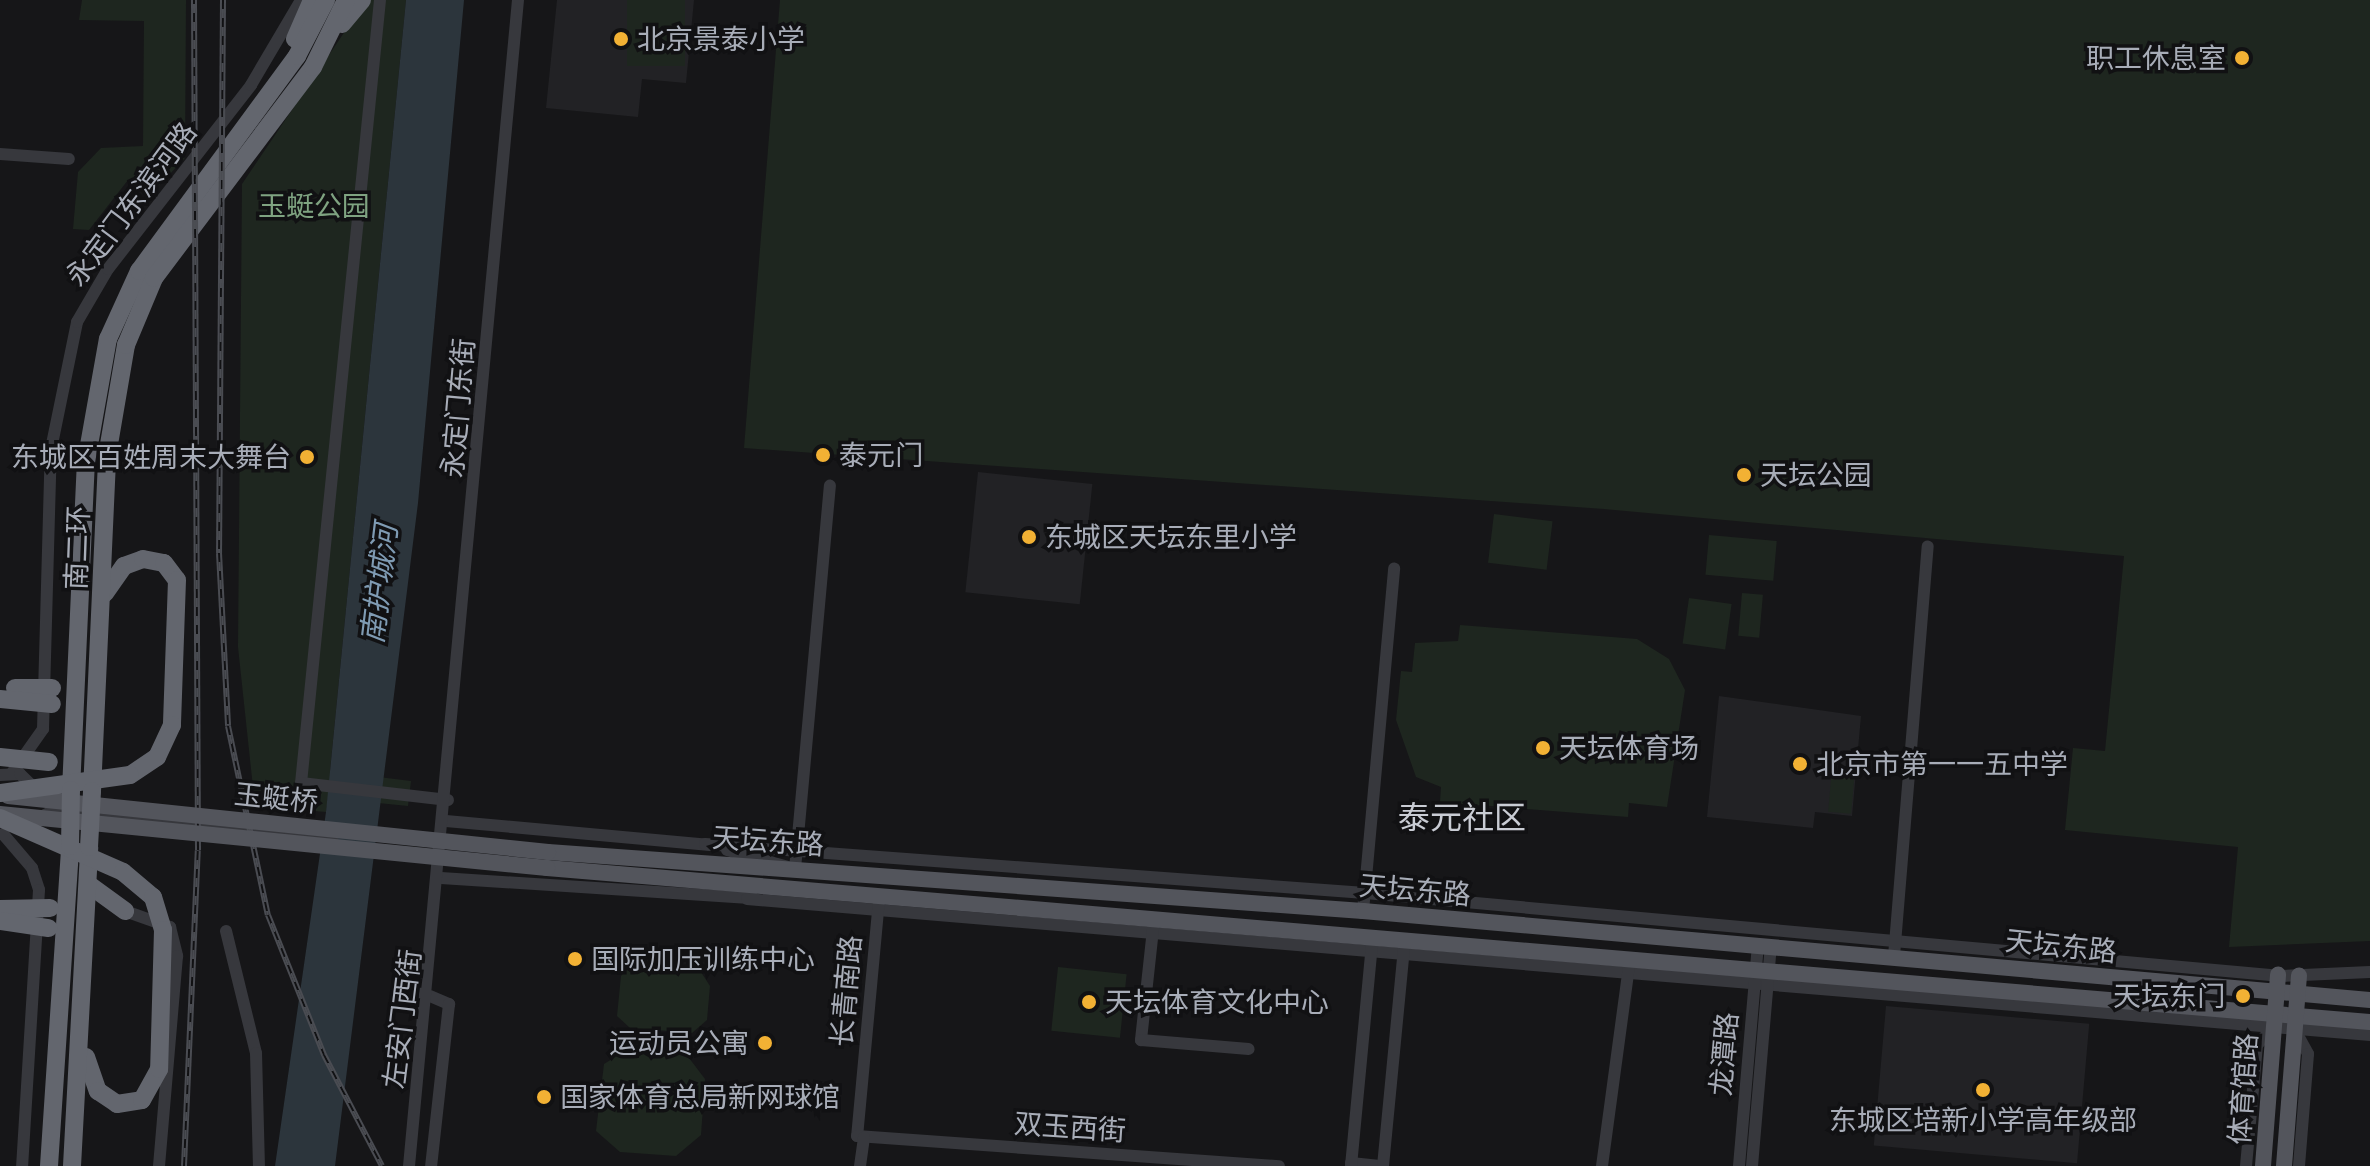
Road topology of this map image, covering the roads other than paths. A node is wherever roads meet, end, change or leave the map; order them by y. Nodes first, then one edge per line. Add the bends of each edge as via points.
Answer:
1 (301, 0) edge
2 (312, 0) edge
3 (326, 0) edge
4 (346, 0) edge
5 (362, 0) edge
6 (380, 0) edge
7 (518, 0) edge
8 (330, 38) junction
9 (268, 96) junction
10 (0, 154) edge
11 (69, 159) dead end
12 (830, 486) dead end
13 (1928, 546) dead end
14 (1394, 568) dead end
15 (103, 595) junction
16 (79, 648) junction
17 (0, 687) edge
18 (52, 696) junction
19 (0, 699) edge
20 (74, 745) junction
21 (0, 757) edge
22 (49, 762) junction
23 (6, 774) edge
24 (72, 781) junction
25 (0, 794) edge
26 (42, 800) junction
27 (448, 800) junction
28 (52, 811) junction
29 (39, 818) junction
30 (446, 821) junction
31 (489, 824) junction
32 (1, 825) edge
33 (705, 844) junction
34 (797, 848) junction
35 (443, 850) junction
36 (547, 860) junction
37 (795, 869) junction
38 (441, 878) junction
39 (485, 882) junction
40 (88, 884) junction
41 (68, 891) junction
42 (810, 891) junction
43 (1365, 893) junction
44 (747, 899) junction
45 (879, 902) junction
46 (0, 909) edge
47 (125, 911) junction
48 (1363, 911) junction
49 (0, 921) edge
50 (1154, 924) junction
51 (226, 931) dead end
52 (86, 936) junction
53 (1372, 945) junction
54 (1764, 946) junction
55 (1404, 948) junction
56 (1894, 948) junction
57 (65, 949) junction
58 (1629, 968) junction
59 (2370, 972) edge
60 (2278, 975) junction
61 (2299, 976) junction
62 (1762, 979) junction
63 (2276, 994) junction
64 (430, 996) junction
65 (2298, 996) junction
66 (2370, 1000) edge
67 (2274, 1021) junction
68 (2370, 1022) edge
69 (2296, 1023) junction
70 (2370, 1035) edge
71 (81, 1039) junction
72 (1249, 1049) dead end
73 (860, 1136) junction
74 (1351, 1164) edge
75 (22, 1166) edge
76 (49, 1166) edge
77 (72, 1166) edge
78 (159, 1166) edge
79 (259, 1166) edge
80 (409, 1166) edge
81 (431, 1166) edge
82 (860, 1166) edge
83 (1279, 1166) edge
84 (1381, 1166) edge
85 (1602, 1166) edge
86 (1739, 1166) edge
87 (1752, 1166) edge
88 (2246, 1166) edge
89 (2263, 1166) edge
90 (2284, 1166) edge
91 (2299, 1166) edge

1 - 23 street, 永定门东滨河路 via 251,85 108,269 77,322 51,449 38,744
2 - 9 highway
3 - 9 highway, 南二环
4 - 8 highway, 南二环
5 - 8 highway
6 - 27 street via 301,783
7 - 27 street, 永定门东街
8 - 15 highway, 南二环 via 168,257 140,309 114,388
9 - 16 highway, 南二环 via 139,271 108,339 86,462
10 - 11 street
12 - 34 street
13 - 56 street
14 - 43 street
15 - 25 highway, bridge via 115,574 143,559 164,563 177,580 172,725 157,757 130,775
15 - 40 highway, 南二环, bridge
16 - 18 highway
16 - 20 highway, 南二环
17 - 18 highway, bridge
18 - 19 highway, bridge
18 - 20 highway via 71,721
20 - 22 highway
20 - 24 highway, 南二环
21 - 22 highway, bridge
22 - 24 highway
23 - 26 street via 34,783
24 - 41 highway, 南二环, bridge
25 - 36 main road, 玉蜓桥, bridge
26 - 28 street
26 - 29 street
27 - 30 street, 永定门东街
28 - 29 street
28 - 35 street
29 - 32 street via 28,830
30 - 31 street
30 - 35 street, 永定门东街
31 - 33 street
31 - 39 street
32 - 36 main road, 玉蜓桥, bridge
32 - 71 highway, bridge via 123,872 153,897 163,930 159,1069 142,1100 110,1102 92,1081
32 - 75 street via 32,868 39,890
33 - 34 street
33 - 37 street
34 - 37 street
34 - 43 street
35 - 38 street, 左安门西街
36 - 37 main road, 天坛东路
36 - 42 main road, 天坛东路
37 - 48 main road, 天坛东路
38 - 39 street
38 - 64 street, 左安门西街
39 - 44 street
40 - 47 highway
40 - 52 highway, 南二环
41 - 46 highway, bridge via 50,908
41 - 57 highway, 南二环
42 - 44 street
42 - 45 main road, 天坛东路
43 - 48 street
43 - 56 street
44 - 45 street
45 - 50 main road, 天坛东路
45 - 73 street, 长青南路
47 - 52 highway
47 - 78 street via 170,927 177,956
48 - 54 main road, 天坛东路
49 - 57 highway, bridge via 48,928
50 - 53 main road, 天坛东路
50 - 72 street via 1141,1040
51 - 79 street via 256,1053
52 - 71 highway, 南二环
53 - 55 main road, 天坛东路
53 - 74 street
54 - 56 main road, 天坛东路
54 - 62 street, 龙潭路
55 - 58 main road, 天坛东路
55 - 84 street
56 - 60 street
56 - 63 main road, 天坛东路
57 - 76 highway, 南二环
58 - 62 main road, 天坛东路
58 - 85 street
59 - 61 street
60 - 61 street
60 - 63 main road
61 - 65 main road, 体育馆路
62 - 67 main road, 天坛东路
62 - 86 street, 龙潭路
62 - 87 street, 龙潭路
63 - 65 main road, 天坛东路
63 - 67 main road
64 - 80 street, 左安门西街
64 - 81 street via 449,1004
65 - 66 main road, 天坛东路
65 - 69 main road, 体育馆路
67 - 69 main road, 天坛东路
67 - 88 street via 2257,1045
67 - 89 main road, 体育馆路
68 - 69 main road, 天坛东路
69 - 70 street, 天坛东路
69 - 90 main road, 体育馆路
69 - 91 street via 2308,1054
71 - 77 highway, 南二环
73 - 82 street, 长青南路
73 - 83 street, 双玉西街
74 - 84 street

